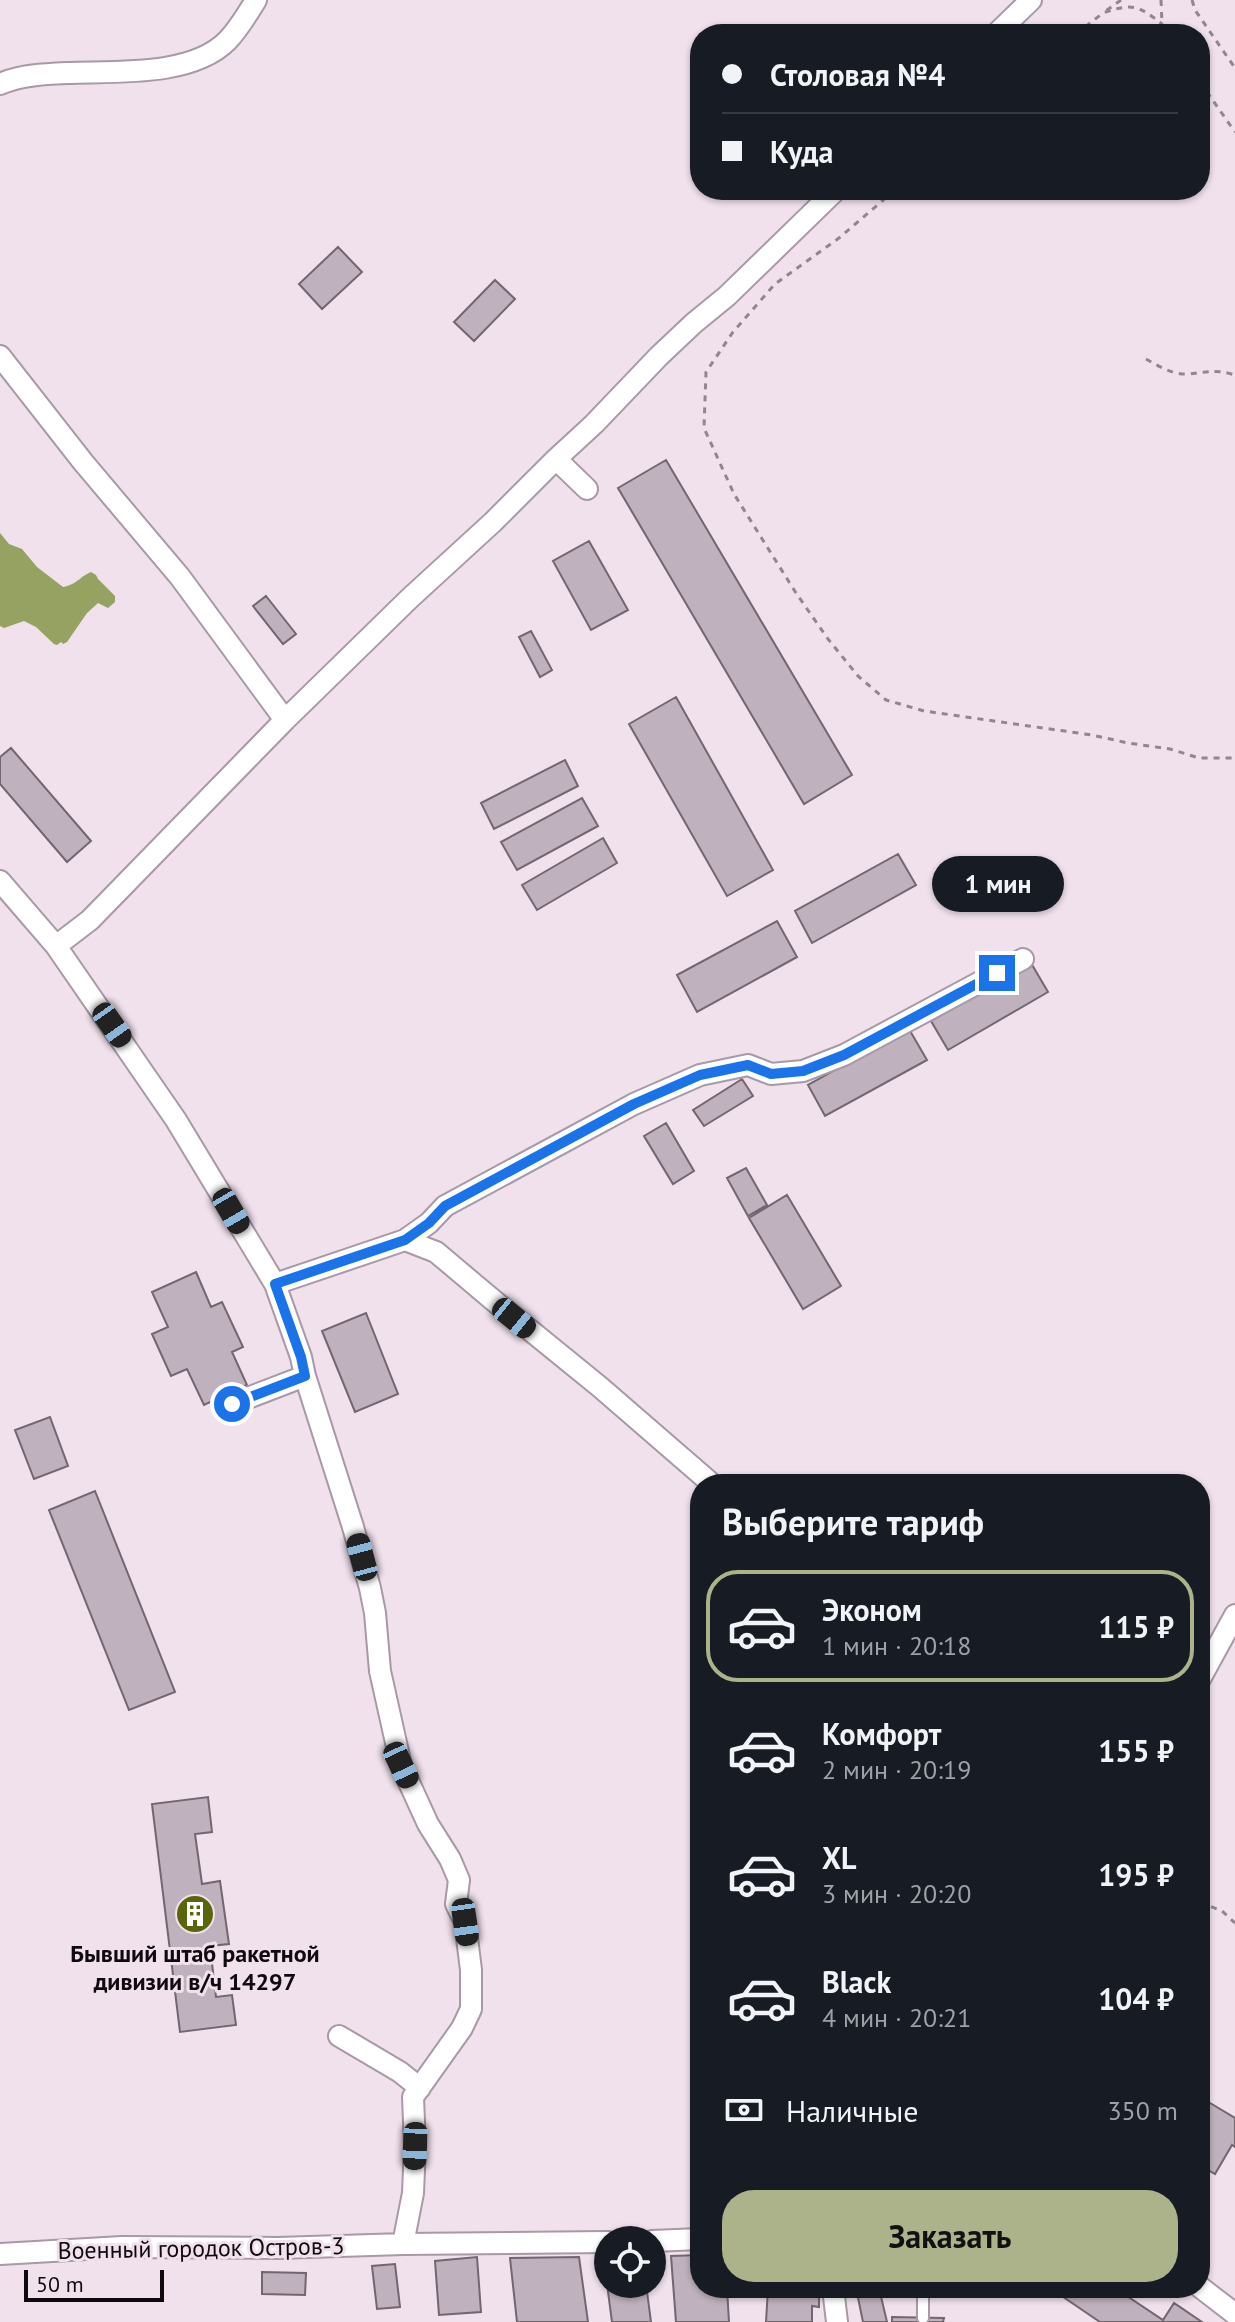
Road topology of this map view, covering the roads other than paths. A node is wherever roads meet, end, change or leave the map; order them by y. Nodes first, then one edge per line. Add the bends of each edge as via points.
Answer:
1 (256, 0) edge
2 (1031, 0) edge
3 (1006, 24) edge
4 (0, 84) edge
5 (826, 200) edge
6 (0, 356) edge
7 (556, 459) junction
8 (587, 489) dead end
9 (285, 720) junction
10 (0, 881) edge
11 (56, 946) junction
12 (1023, 959) dead end
13 (405, 1240) junction
14 (275, 1284) junction
15 (305, 1376) junction
16 (232, 1404) dead end
17 (700, 1474) edge
18 (1235, 1615) edge
19 (1210, 1661) edge
20 (339, 2036) dead end
21 (420, 2088) junction
22 (690, 2239) edge
23 (666, 2240) edge
24 (594, 2242) edge
25 (403, 2244) junction
26 (0, 2254) edge
27 (1210, 2295) edge
28 (834, 2298) edge
29 (923, 2298) edge
30 (1235, 2314) edge
31 (923, 2318) dead end
32 (837, 2322) edge

1 - 4 street via 227,41 176,66 16,77
2 - 3 street
5 - 7 street
6 - 9 street via 180,577
7 - 8 street
7 - 9 street
9 - 11 street via 90,920
10 - 11 street
11 - 14 street via 176,1120
12 - 13 street via 844,1055 803,1071 771,1074 748,1065 700,1075 634,1104 445,1206
13 - 14 street
13 - 17 street via 436,1252
14 - 15 street
15 - 16 street
15 - 21 street via 370,1588 380,1671 401,1765 459,1880 456,1904 465,1922 471,2009
18 - 19 street
20 - 21 street
21 - 25 street via 413,2097 413,2193
22 - 23 street
24 - 25 street, Военный городок Остров-3
25 - 26 street, Военный городок Остров-3
27 - 30 street
28 - 32 street
29 - 31 lane

